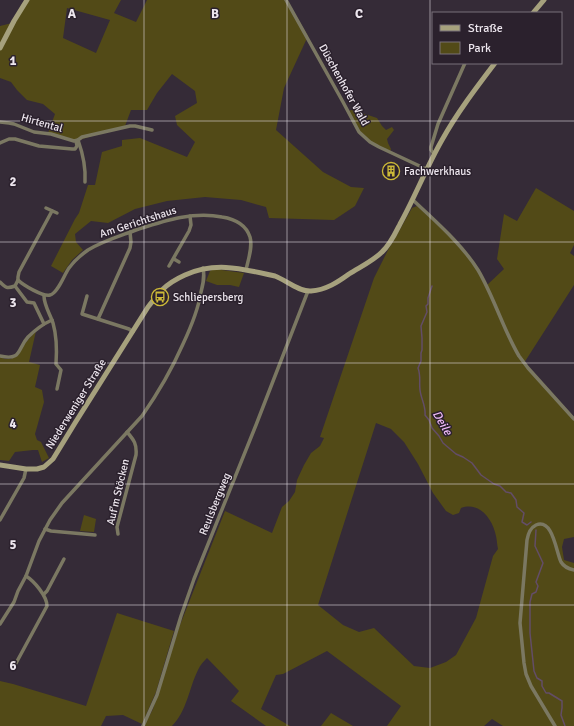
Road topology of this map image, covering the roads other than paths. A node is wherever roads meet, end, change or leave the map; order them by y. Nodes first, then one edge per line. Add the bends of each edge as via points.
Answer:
1 (27, 0) edge
2 (286, 0) edge
3 (544, 0) edge
4 (534, 12) edge
5 (0, 48) edge
6 (466, 64) edge
7 (494, 64) edge
8 (0, 122) edge
9 (152, 130) dead end
10 (77, 140) junction
11 (0, 143) edge
12 (434, 154) junction
13 (426, 169) junction
14 (85, 182) dead end
15 (413, 200) junction
16 (46, 208) dead end
17 (52, 211) junction
18 (57, 213) dead end
19 (190, 216) junction
20 (130, 232) junction
21 (174, 259) junction
22 (179, 262) dead end
23 (169, 266) dead end
24 (203, 268) junction
25 (246, 270) junction
26 (18, 280) junction
27 (0, 282) edge
28 (15, 286) junction
29 (308, 291) junction
30 (44, 296) junction
31 (87, 296) dead end
32 (98, 319) junction
33 (52, 320) junction
34 (44, 324) junction
35 (133, 332) junction
36 (0, 356) edge
37 (57, 389) dead end
38 (574, 419) edge
39 (128, 432) junction
40 (0, 465) edge
41 (26, 469) junction
42 (0, 520) edge
43 (45, 529) junction
44 (94, 534) dead end
45 (118, 534) dead end
46 (64, 559) dead end
47 (574, 570) edge
48 (26, 576) junction
49 (44, 594) junction
50 (0, 624) edge
51 (15, 665) dead end
52 (143, 726) edge
53 (555, 726) edge

1 - 5 street
2 - 13 street, Düschenhofer Wald via 359,132 379,147
3 - 4 street
6 - 12 street via 438,124 431,144
7 - 12 street via 452,123
8 - 10 street, Hirtental
9 - 10 street via 124,126
10 - 11 street via 75,149 39,146 15,139
10 - 14 street via 83,154
12 - 13 street
13 - 15 street
15 - 29 street via 391,241 381,253 333,284 323,289
15 - 38 street via 472,260 519,356
16 - 17 street
17 - 18 street
17 - 26 street via 19,272
19 - 20 street, Am Gerichtshaus
19 - 21 street via 190,229
19 - 25 street, Am Gerichtshaus via 220,216 243,226 251,241
20 - 30 street, Am Gerichtshaus via 106,241 83,254 68,269 53,294
20 - 32 street via 130,248
21 - 22 street
21 - 23 street
24 - 25 street, Niederweniger Straße via 220,266
24 - 35 street, Niederweniger Straße via 176,279 161,290
24 - 39 street via 204,280 194,321 151,403
25 - 29 street, Niederweniger Straße via 280,278
26 - 28 street
26 - 30 street
27 - 28 street via 7,288
28 - 34 street via 27,302 34,303
29 - 52 street, Reulsbergweg via 194,579 157,695
30 - 33 street
31 - 32 street via 82,314
32 - 35 street
33 - 34 street
33 - 37 street via 57,344 56,364 61,370
34 - 36 street via 29,336 18,353 11,357
35 - 41 street, Niederweniger Straße via 53,459 42,468
39 - 43 street via 62,503
39 - 45 street, Auf'm Stöcken via 137,448 117,527
40 - 41 street, Niederweniger Straße
41 - 42 street via 24,478
43 - 44 street
43 - 48 street
46 - 49 street
47 - 53 street via 566,568 562,562 547,526 540,524 531,529 527,540 520,623 524,663 531,686
48 - 49 street
48 - 50 street
49 - 51 street via 47,600 46,610

